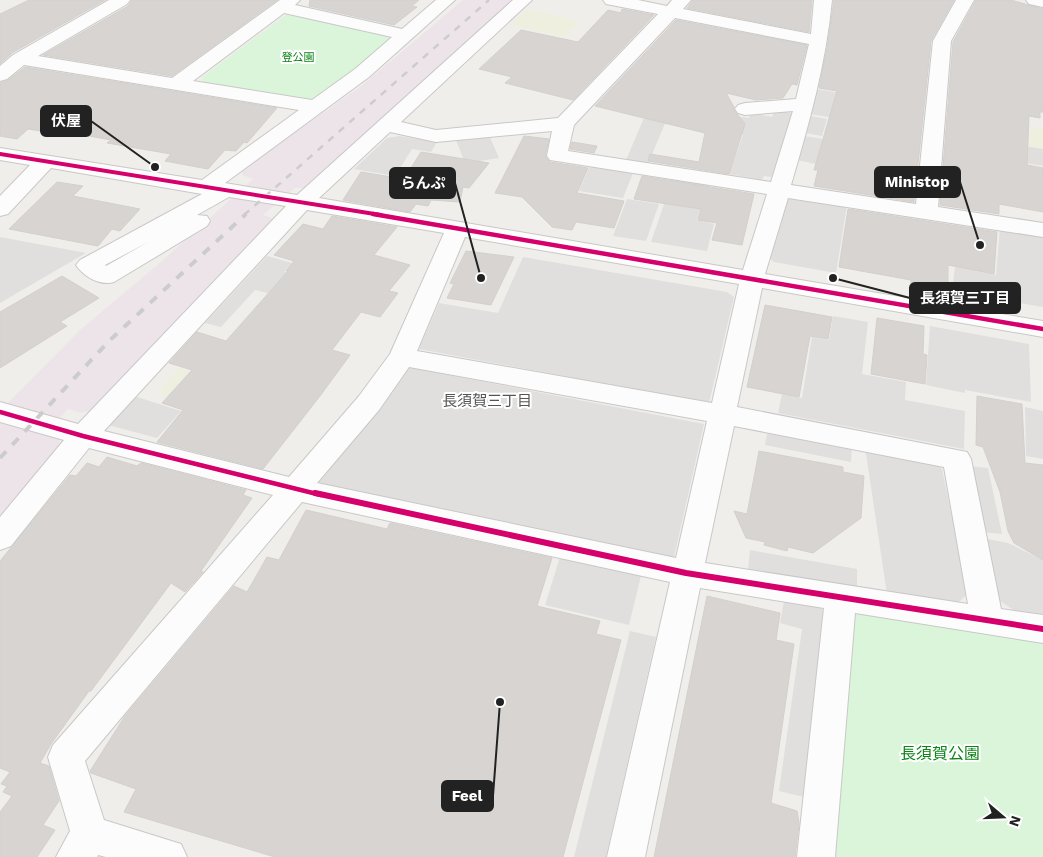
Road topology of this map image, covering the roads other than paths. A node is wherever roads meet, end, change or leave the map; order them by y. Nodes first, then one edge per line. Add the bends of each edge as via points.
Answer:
1 (121, 0) edge
2 (446, 0) edge
3 (523, 0) edge
4 (612, 0) edge
5 (824, 0) edge
6 (964, 0) edge
7 (1035, 0) edge
8 (1043, 2) edge
9 (286, 4) edge
10 (676, 6) edge
11 (406, 35) junction
12 (819, 41) junction
13 (20, 59) junction
14 (0, 75) edge
15 (176, 84) junction
16 (805, 104) junction
17 (314, 106) junction
18 (745, 110) dead end
19 (564, 124) junction
20 (386, 125) junction
21 (0, 154) edge
22 (46, 162) junction
23 (214, 189) junction
24 (778, 189) junction
25 (302, 202) junction
26 (0, 210) edge
27 (926, 212) junction
28 (199, 221) dead end
29 (457, 228) junction
30 (1043, 230) edge
31 (752, 279) junction
32 (1043, 329) edge
33 (402, 357) junction
34 (0, 412) edge
35 (722, 414) junction
36 (83, 436) junction
37 (294, 489) junction
38 (0, 538) edge
39 (686, 573) junction
40 (841, 597) junction
41 (987, 620) junction
42 (1043, 629) edge
43 (83, 846) edge
44 (168, 857) edge
45 (626, 857) edge
46 (816, 857) edge

1 - 13 street
2 - 11 street
3 - 20 street
4 - 10 street
5 - 12 street
6 - 27 street via 942,41
7 - 8 street
9 - 11 street
9 - 15 street
10 - 12 street
10 - 19 street
11 - 17 street via 362,73
12 - 16 street
13 - 14 street
13 - 15 street
15 - 17 street
16 - 18 street
16 - 24 street
17 - 23 street
19 - 20 street via 436,136
19 - 24 street via 557,156
20 - 25 street
21 - 22 street
22 - 23 street
22 - 26 street
23 - 25 street
23 - 28 street via 88,265 106,277
24 - 27 street
24 - 31 street
25 - 29 street
25 - 36 street
27 - 30 street
29 - 31 street
29 - 33 street
31 - 32 street
31 - 35 street
33 - 35 street
33 - 37 street via 369,403
34 - 36 street
35 - 39 street
35 - 41 street via 957,459
36 - 37 street
36 - 38 street
37 - 39 street
37 - 43 street via 66,757
39 - 40 street
39 - 45 street
40 - 41 street
40 - 46 street
41 - 42 street
43 - 44 street

